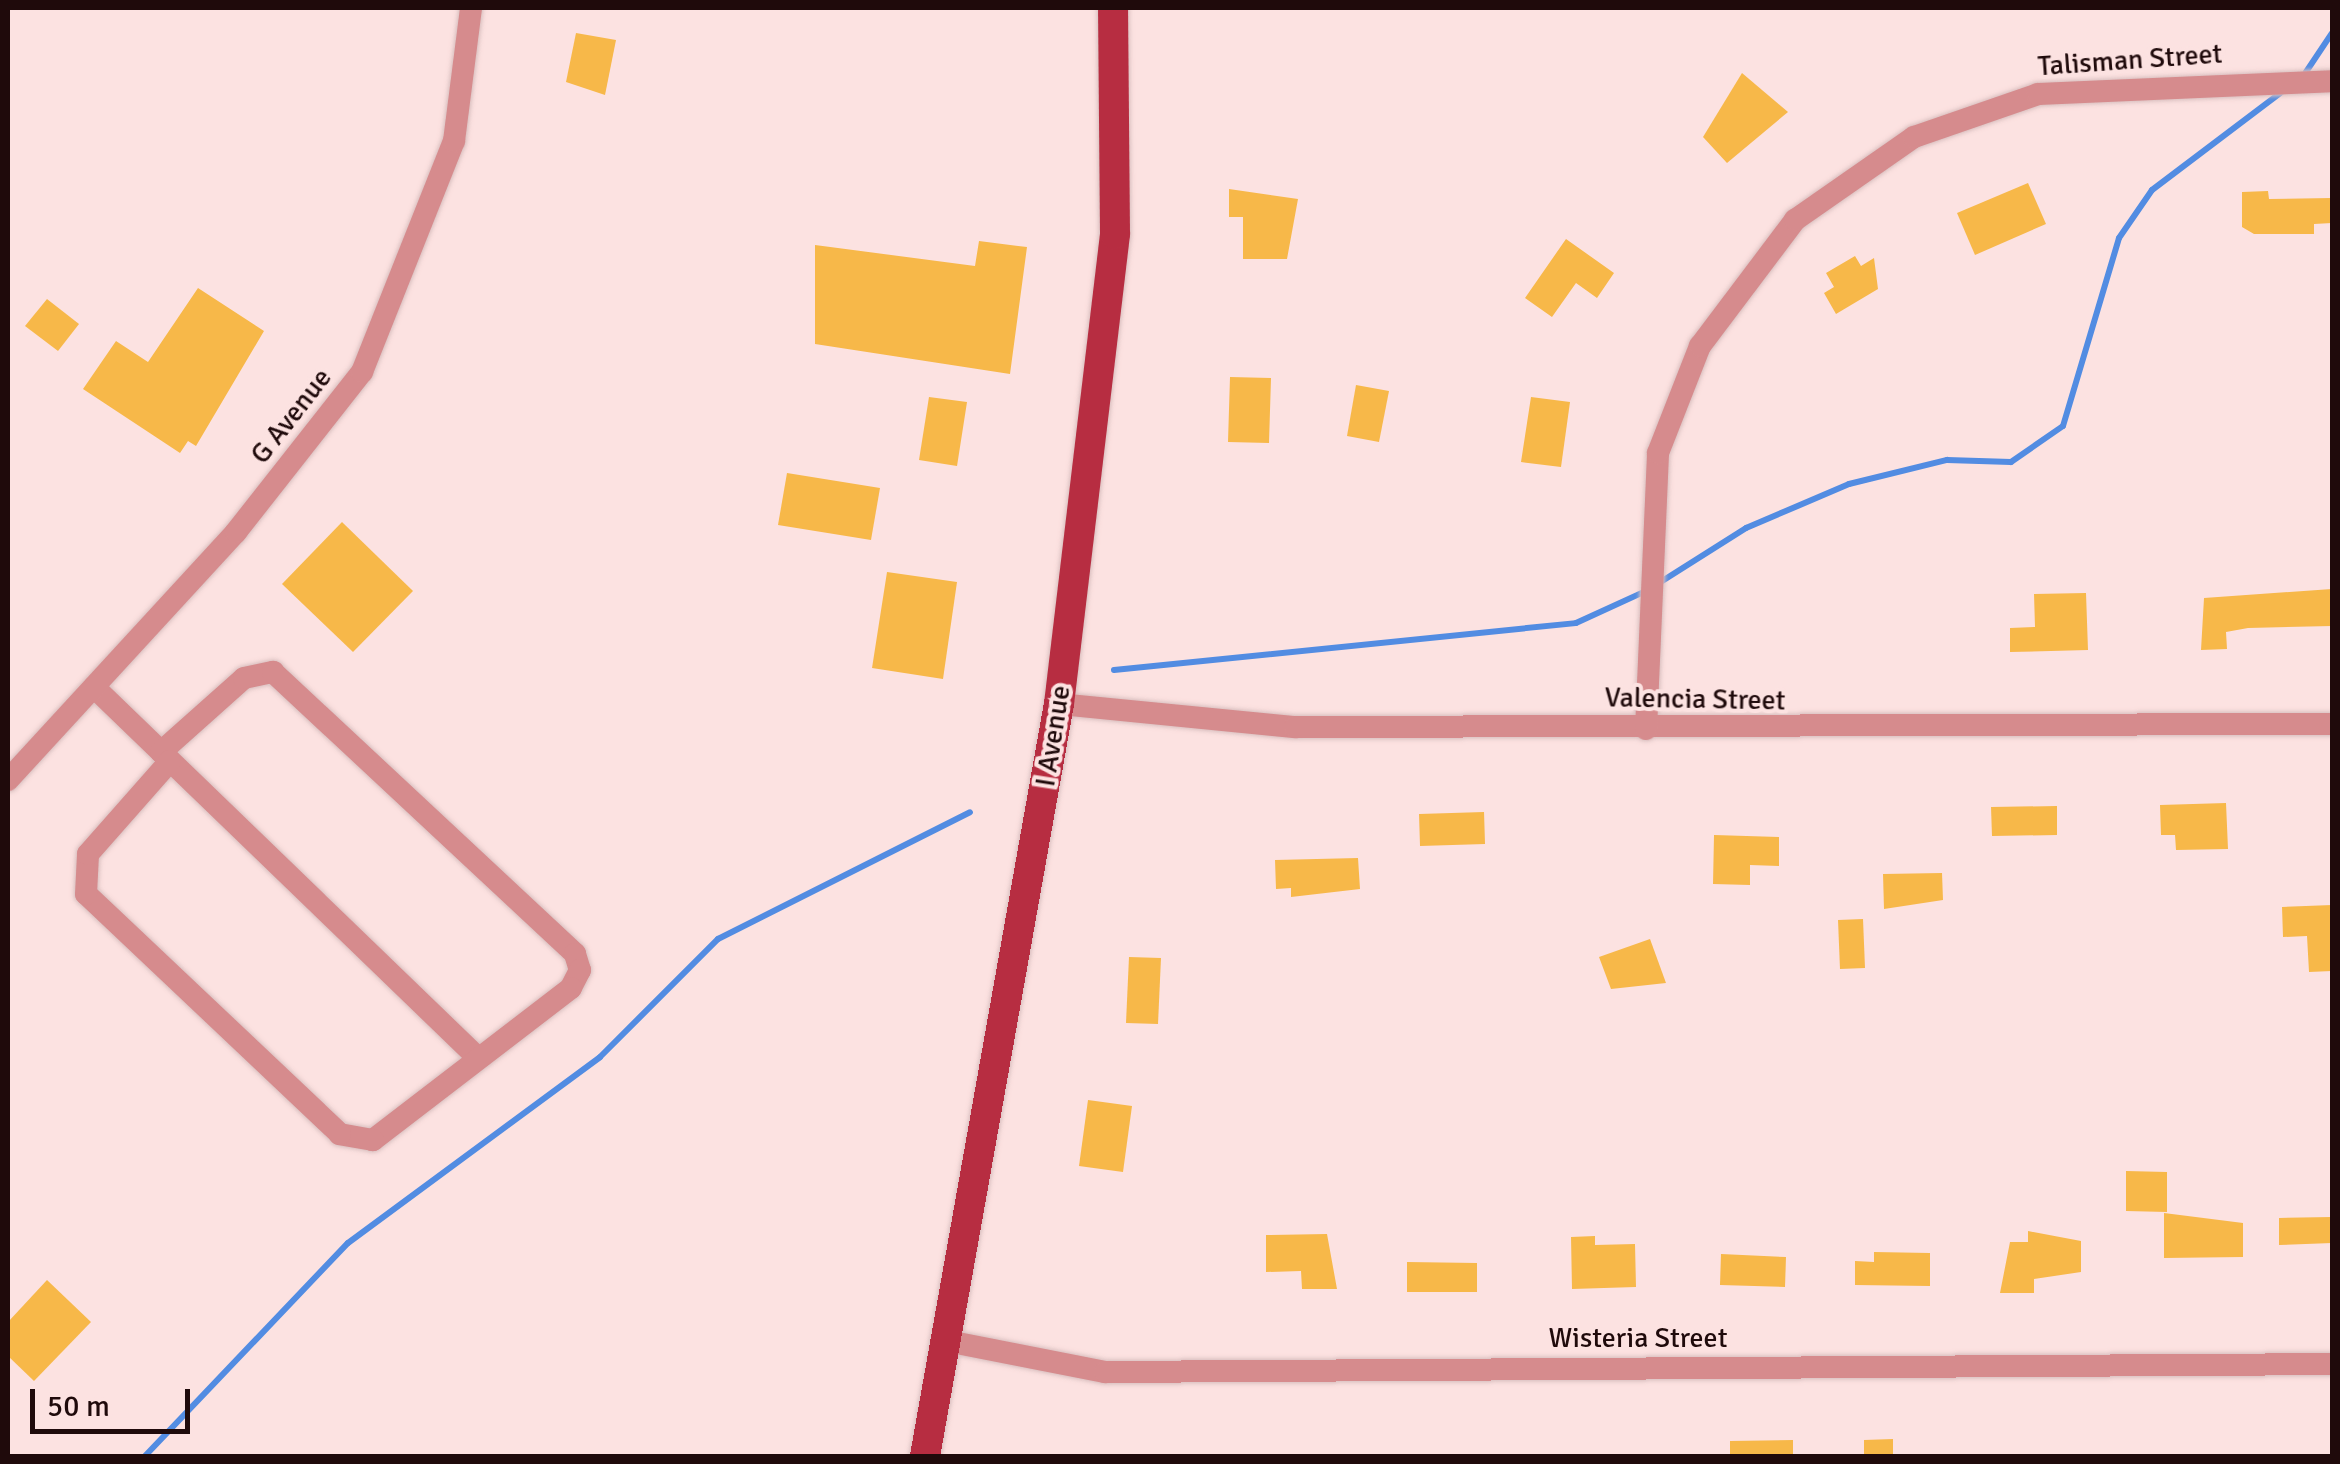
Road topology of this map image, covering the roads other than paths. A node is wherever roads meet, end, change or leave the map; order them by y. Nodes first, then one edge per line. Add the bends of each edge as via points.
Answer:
1 (471, 8) edge
2 (1113, 8) edge
3 (2332, 82) edge
4 (94, 687) junction
5 (1059, 704) junction
6 (2332, 724) edge
7 (1646, 729) junction
8 (165, 756) junction
9 (8, 780) edge
10 (478, 1058) junction
11 (947, 1342) junction
12 (2332, 1364) edge
13 (925, 1456) edge

1 - 4 street, G Avenue via 454,140 362,372 236,532
2 - 5 main road, I Avenue via 1115,234
3 - 7 street, Talisman Street via 2038,94 1914,137 1795,220 1700,346 1658,453
4 - 8 street
4 - 9 street, G Avenue
5 - 7 street, Valencia Street via 1295,727
5 - 11 main road, I Avenue
6 - 7 street, Valencia Street
8 - 10 street
8 - 10 street via 88,854 86,894 357,1143
8 - 10 street via 244,678 273,672 575,954 580,970 571,988
11 - 12 street, Wisteria Street via 1105,1372
11 - 13 main road, I Avenue

